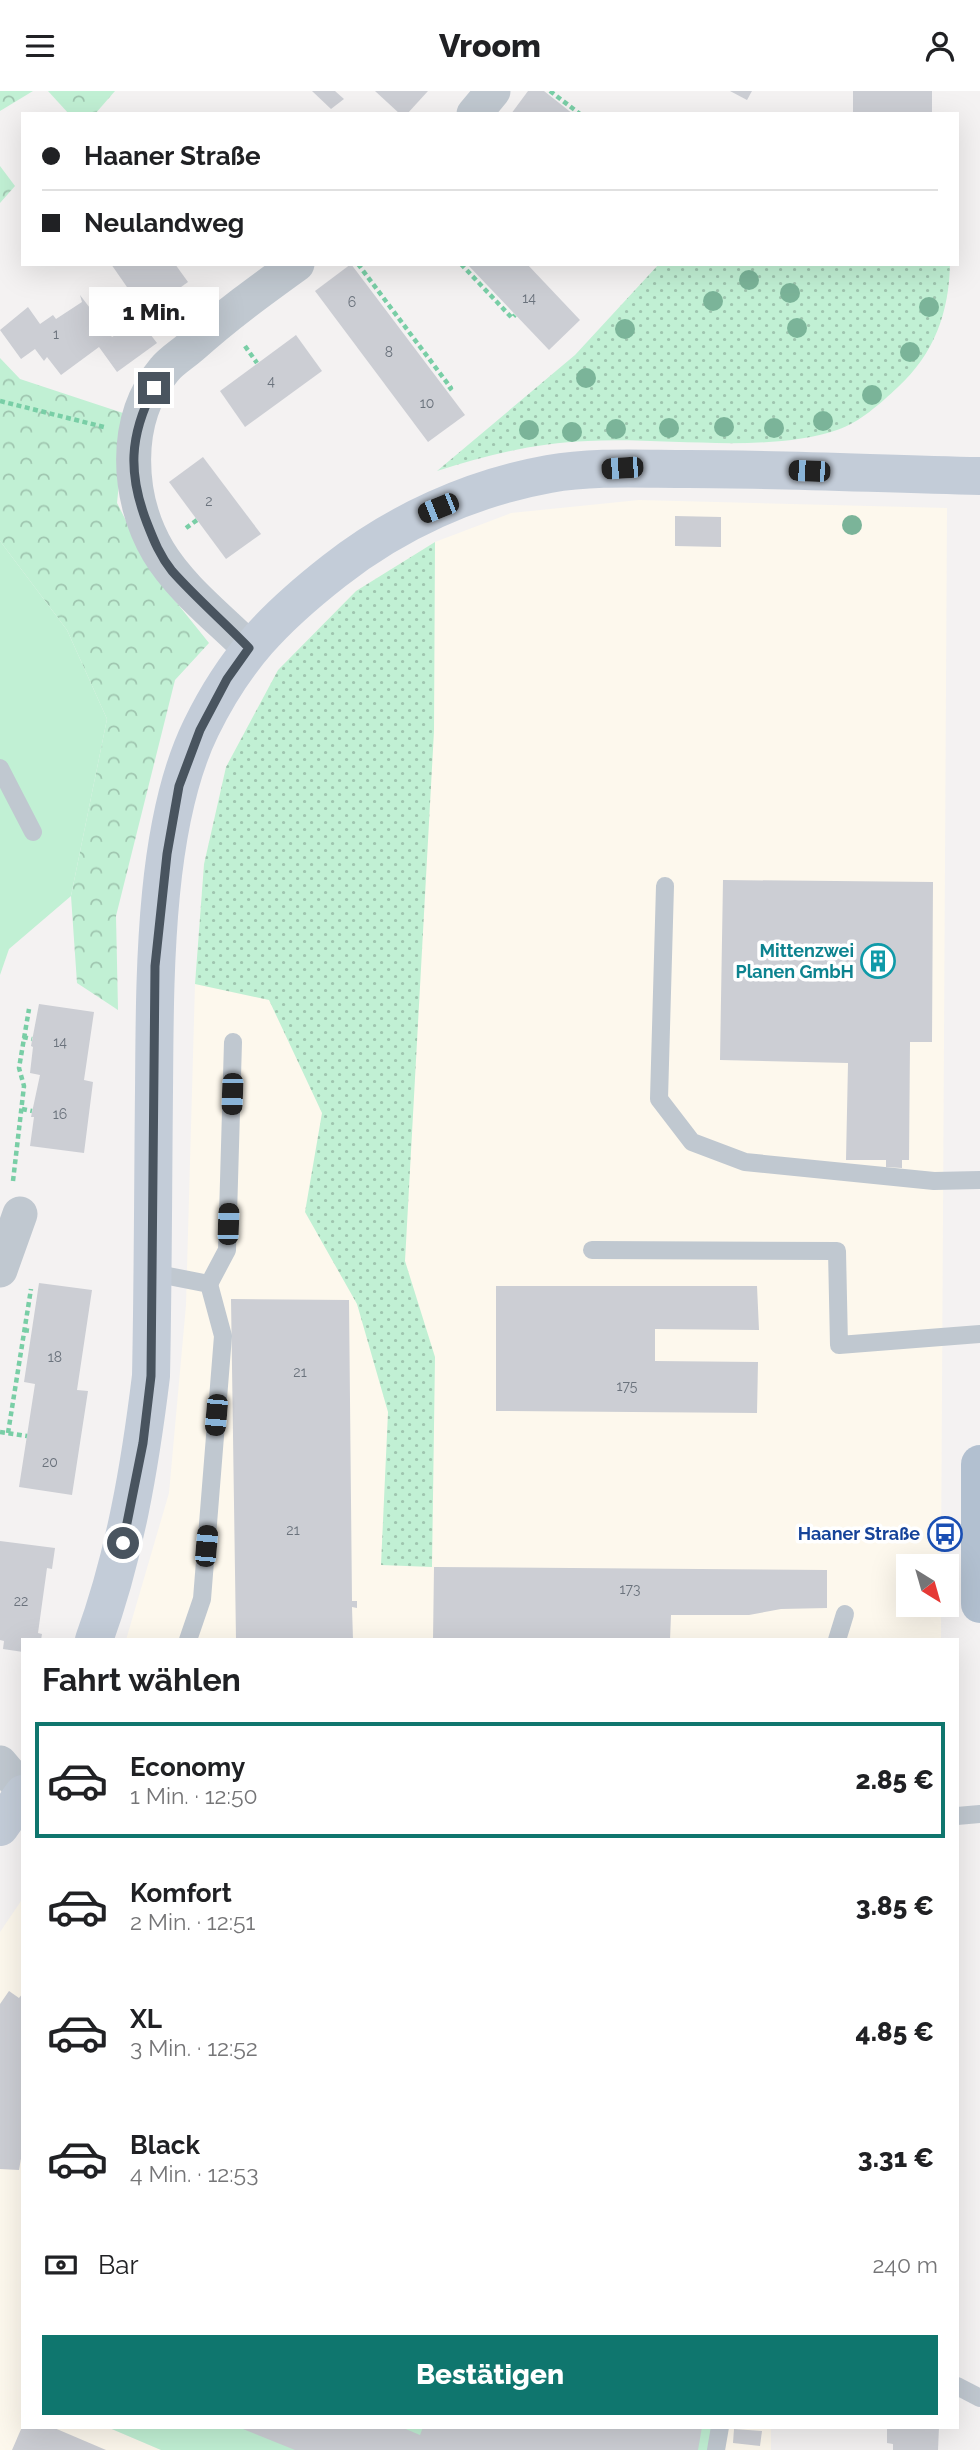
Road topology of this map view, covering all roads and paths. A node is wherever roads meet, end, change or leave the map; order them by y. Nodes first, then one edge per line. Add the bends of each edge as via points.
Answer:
1 (493, 91) edge
2 (550, 91) edge
3 (476, 112) edge
4 (577, 112) edge
5 (293, 266) edge
6 (359, 266) edge
7 (463, 266) edge
8 (515, 314) dead end
9 (447, 391) dead end
10 (0, 401) edge
11 (136, 434) junction
12 (980, 476) edge
13 (249, 648) junction
14 (0, 768) edge
15 (33, 832) dead end
16 (665, 886) dead end
17 (29, 1009) dead end
18 (23, 1037) junction
19 (32, 1038) dead end
20 (233, 1042) dead end
21 (22, 1109) junction
22 (32, 1111) dead end
23 (980, 1180) edge
24 (20, 1214) joint
25 (592, 1250) dead end
26 (4, 1261) edge
27 (153, 1273) junction
28 (209, 1284) junction
29 (24, 1330) junction
30 (31, 1331) dead end
31 (980, 1334) edge
32 (0, 1432) edge
33 (8, 1433) junction
34 (27, 1436) dead end
35 (980, 1464) edge
36 (980, 1604) edge
37 (845, 1613) dead end
38 (95, 1638) edge
39 (189, 1638) edge
40 (837, 1638) edge
41 (0, 1763) edge
42 (21, 1789) edge
43 (21, 1795) edge
44 (980, 1814) edge
45 (959, 1816) edge
46 (0, 1827) edge
47 (959, 2387) edge
48 (980, 2398) edge
49 (720, 2429) edge
50 (716, 2450) edge

1 - 3 street
2 - 4 path
5 - 11 street via 224,317 163,371
6 - 9 path via 452,388
7 - 8 path via 512,318
10 - 11 path
11 - 13 street via 135,493 157,550
12 - 13 main road via 622,468 550,474 477,493 419,516 356,553
13 - 27 main road via 200,730 179,786 167,854 155,966
14 - 15 lane
16 - 23 lane via 659,1099 692,1142 745,1162 934,1181
17 - 18 path
18 - 19 path
18 - 21 path via 19,1068 24,1086
20 - 28 lane via 228,1251
21 - 22 path
21 - 24 path via 12,1191
24 - 26 street
25 - 31 lane via 837,1251 839,1345
26 - 29 path via 35,1266
27 - 28 lane
27 - 38 main road via 151,1376 143,1443 123,1543
28 - 39 lane via 223,1336 202,1599
29 - 30 path
29 - 33 path
32 - 33 path
33 - 34 path
35 - 36 main road
37 - 40 lane
41 - 42 street
43 - 46 main road
44 - 45 lane
47 - 48 lane
49 - 50 lane

